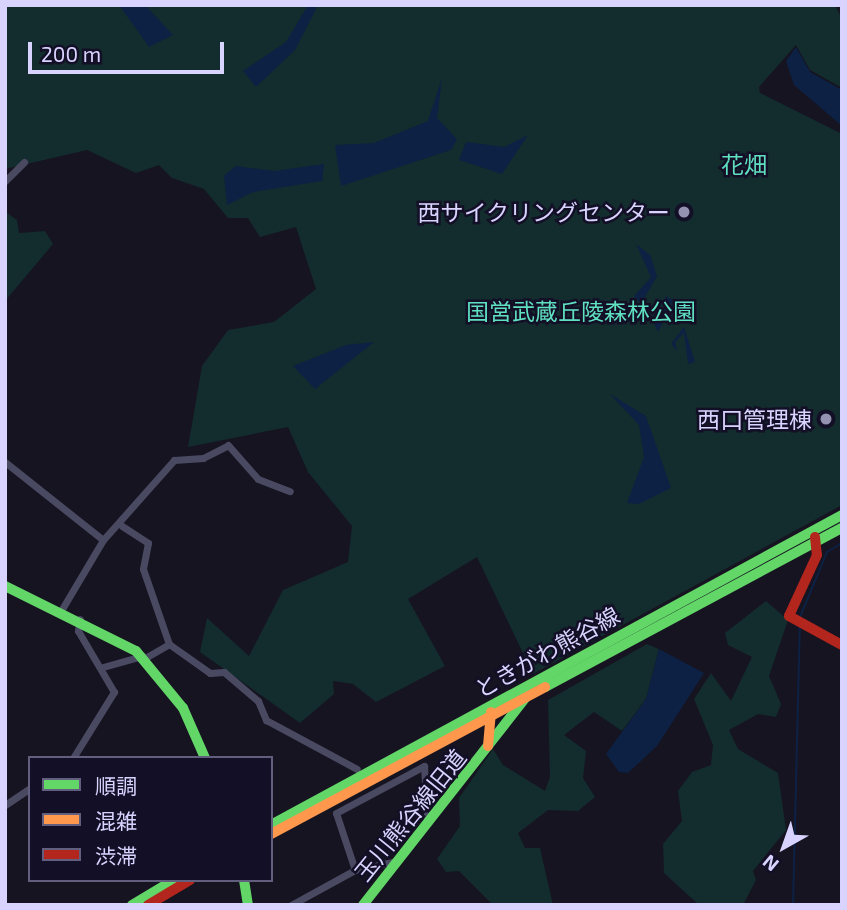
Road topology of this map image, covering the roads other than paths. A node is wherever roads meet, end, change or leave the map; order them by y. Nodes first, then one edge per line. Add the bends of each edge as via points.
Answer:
1 (24, 162) dead end
2 (5, 181) edge
3 (5, 462) edge
4 (290, 491) dead end
5 (842, 515) edge
6 (122, 526) junction
7 (842, 528) edge
8 (812, 531) junction
9 (103, 540) junction
10 (817, 541) junction
11 (5, 586) edge
12 (62, 609) junction
13 (80, 618) junction
14 (169, 644) junction
15 (842, 645) edge
16 (143, 657) junction
17 (103, 667) junction
18 (526, 696) junction
19 (497, 702) junction
20 (490, 715) junction
21 (472, 724) junction
22 (490, 733) junction
23 (487, 749) junction
24 (73, 756) edge
25 (204, 756) edge
26 (357, 769) dead end
27 (28, 789) edge
28 (5, 806) edge
29 (427, 820) junction
30 (273, 824) edge
31 (273, 833) edge
32 (394, 862) junction
33 (355, 870) junction
34 (171, 882) edge
35 (187, 882) edge
36 (244, 882) edge
37 (132, 905) edge
38 (148, 905) edge
39 (248, 905) edge
40 (291, 905) edge
41 (363, 905) edge

1 - 2 street
3 - 9 street
4 - 6 street via 258,479 228,445 203,458 174,460 149,483
5 - 8 main road, ときがわ熊谷線
6 - 9 street
6 - 14 street via 148,543 143,569
7 - 10 main road, ときがわ熊谷線
8 - 10 main road
8 - 19 main road, ときがわ熊谷線
9 - 12 street
10 - 15 main road via 817,555 789,617
10 - 18 main road, ときがわ熊谷線
11 - 12 main road
12 - 13 main road
13 - 16 main road
13 - 17 street via 78,631
14 - 16 street
14 - 26 street via 210,673 223,672 258,701 266,720
16 - 17 street
16 - 25 main road via 183,708
17 - 24 street via 114,692
18 - 20 main road, ときがわ熊谷線
18 - 23 main road, 玉川熊谷線旧道
19 - 20 main road
19 - 30 main road, ときがわ熊谷線
20 - 21 main road, ときがわ熊谷線
20 - 22 main road
21 - 22 main road
21 - 31 main road, ときがわ熊谷線
22 - 23 main road
23 - 29 main road, 玉川熊谷線旧道
27 - 28 street
29 - 32 main road, 玉川熊谷線旧道
29 - 33 street via 424,766 336,813
32 - 33 street
32 - 41 main road, 玉川熊谷線旧道
33 - 40 street
34 - 37 main road
35 - 38 main road
36 - 39 main road

